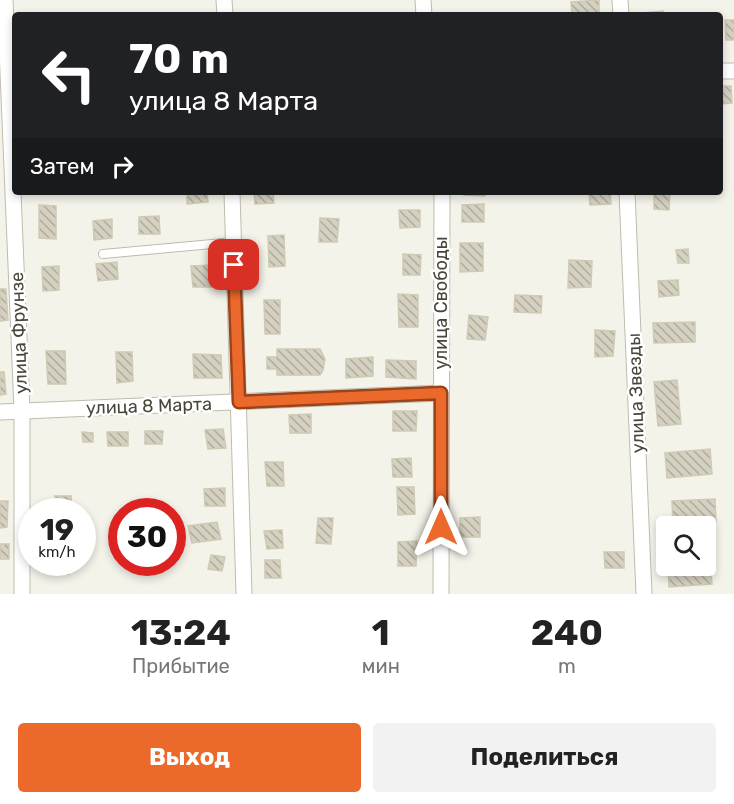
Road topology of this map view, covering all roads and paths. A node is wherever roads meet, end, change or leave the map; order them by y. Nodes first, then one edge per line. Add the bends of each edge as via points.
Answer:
1 (5, 0) edge
2 (8, 109) edge
3 (232, 195) edge
4 (442, 195) edge
5 (627, 195) edge
6 (234, 242) junction
7 (103, 254) dead end
8 (441, 393) junction
9 (239, 402) junction
10 (22, 410) junction
11 (0, 412) edge
12 (22, 594) edge
13 (244, 594) edge
14 (441, 594) edge
15 (644, 594) edge

1 - 2 street, улица Фрунзе
2 - 10 street, улица Фрунзе
3 - 6 street
4 - 8 street, улица Свободы
5 - 15 street, улица Звезды
6 - 7 lane
6 - 9 street
8 - 9 street, улица 8 Марта
8 - 14 street, улица Свободы
9 - 10 street, улица 8 Марта
9 - 13 street
10 - 11 street, улица 8 Марта
10 - 12 street, улица Фрунзе

